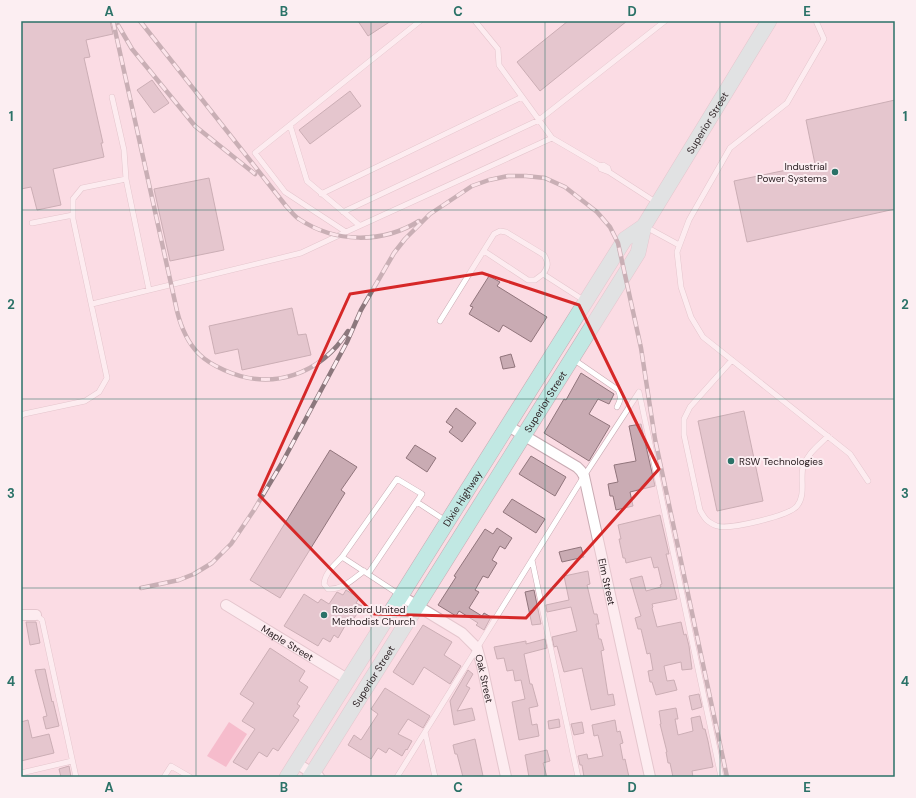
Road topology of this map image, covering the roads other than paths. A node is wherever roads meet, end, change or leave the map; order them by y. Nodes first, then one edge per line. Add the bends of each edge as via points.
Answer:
1 (420, 21) edge
2 (475, 21) edge
3 (665, 21) edge
4 (769, 21) edge
5 (816, 21) edge
6 (112, 97) dead end
7 (522, 97) junction
8 (539, 120) junction
9 (290, 125) junction
10 (552, 138) junction
11 (126, 179) junction
12 (321, 194) junction
13 (657, 204) junction
14 (343, 212) junction
15 (73, 215) junction
16 (32, 223) dead end
17 (359, 225) junction
18 (644, 226) junction
19 (346, 232) junction
20 (679, 245) junction
21 (484, 251) junction
22 (544, 274) junction
23 (149, 290) junction
24 (586, 301) junction
25 (92, 304) junction
26 (602, 312) junction
27 (440, 321) dead end
28 (572, 358) junction
29 (732, 360) junction
30 (617, 407) dead end
31 (21, 416) edge
32 (508, 426) junction
33 (524, 436) junction
34 (828, 436) junction
35 (584, 476) junction
36 (868, 481) dead end
37 (417, 502) junction
38 (448, 522) junction
39 (342, 557) junction
40 (532, 560) junction
41 (366, 572) junction
42 (401, 596) junction
43 (226, 605) dead end
44 (418, 606) junction
45 (21, 615) edge
46 (36, 615) joint
47 (477, 648) junction
48 (349, 680) junction
49 (425, 732) junction
50 (72, 761) junction
51 (296, 763) junction
52 (21, 773) edge
53 (314, 776) edge
54 (76, 777) edge
55 (164, 777) edge
56 (190, 777) edge
57 (288, 777) edge
58 (397, 777) edge
59 (435, 777) edge
60 (506, 777) edge
61 (578, 777) edge
62 (650, 777) edge
63 (721, 777) edge

1 - 9 lane
2 - 7 lane via 498,49 499,65
3 - 8 lane
4 - 13 main road, Superior Street
5 - 20 lane via 824,39 787,103 730,148 689,220
6 - 11 lane via 124,150
7 - 8 lane
7 - 12 lane
8 - 10 lane
8 - 14 lane
9 - 12 lane via 307,181
9 - 19 lane via 255,153 285,192
10 - 13 lane via 600,166 608,168 609,172
10 - 17 lane
11 - 15 lane via 82,188 73,199
11 - 23 lane
12 - 14 lane
13 - 18 main road, Superior Street
14 - 17 lane
15 - 16 lane
15 - 25 lane
17 - 19 lane
18 - 20 lane
18 - 24 main road, Dixie Highway via 625,239
18 - 26 main road, Superior Street via 638,254
19 - 23 lane via 300,253
20 - 29 lane via 677,252 681,287 691,317 703,337
21 - 22 lane via 528,280 535,280
21 - 22 lane via 494,234 506,232 544,255 548,261
21 - 27 lane
22 - 24 lane
23 - 25 lane
24 - 26 main road
24 - 32 main road, Dixie Highway
25 - 31 lane via 107,378 99,392 86,401
26 - 28 main road, Superior Street
28 - 30 lane via 618,390 620,401
28 - 33 main road, Superior Street
29 - 34 lane
29 - 34 lane via 690,406 684,419 684,436 700,510 706,521 719,526 737,526 784,515 797,507 802,494 803,468 806,461
32 - 33 street
32 - 38 main road, Dixie Highway
33 - 35 street via 576,467
33 - 44 main road, Superior Street
34 - 36 lane via 850,454
35 - 40 lane
35 - 62 street, Elm Street
35 - 63 lane via 639,392
37 - 38 lane
37 - 39 lane via 422,494 397,479
37 - 41 lane
38 - 42 main road, Dixie Highway
39 - 41 lane
39 - 41 lane via 328,572 324,584 328,589 342,587
40 - 47 lane
40 - 61 lane
41 - 42 lane
42 - 44 street, Oak Street
42 - 48 main road, Dixie Highway
43 - 48 street, Maple Street
44 - 47 street, Oak Street via 462,633
44 - 53 main road, Superior Street
45 - 46 street
46 - 50 lane via 42,620
47 - 49 lane
47 - 60 street, Oak Street
48 - 51 main road, Dixie Highway
49 - 58 lane
49 - 59 lane
50 - 52 lane
50 - 54 lane
51 - 53 street
51 - 57 main road, Dixie Highway
55 - 56 lane via 171,766

